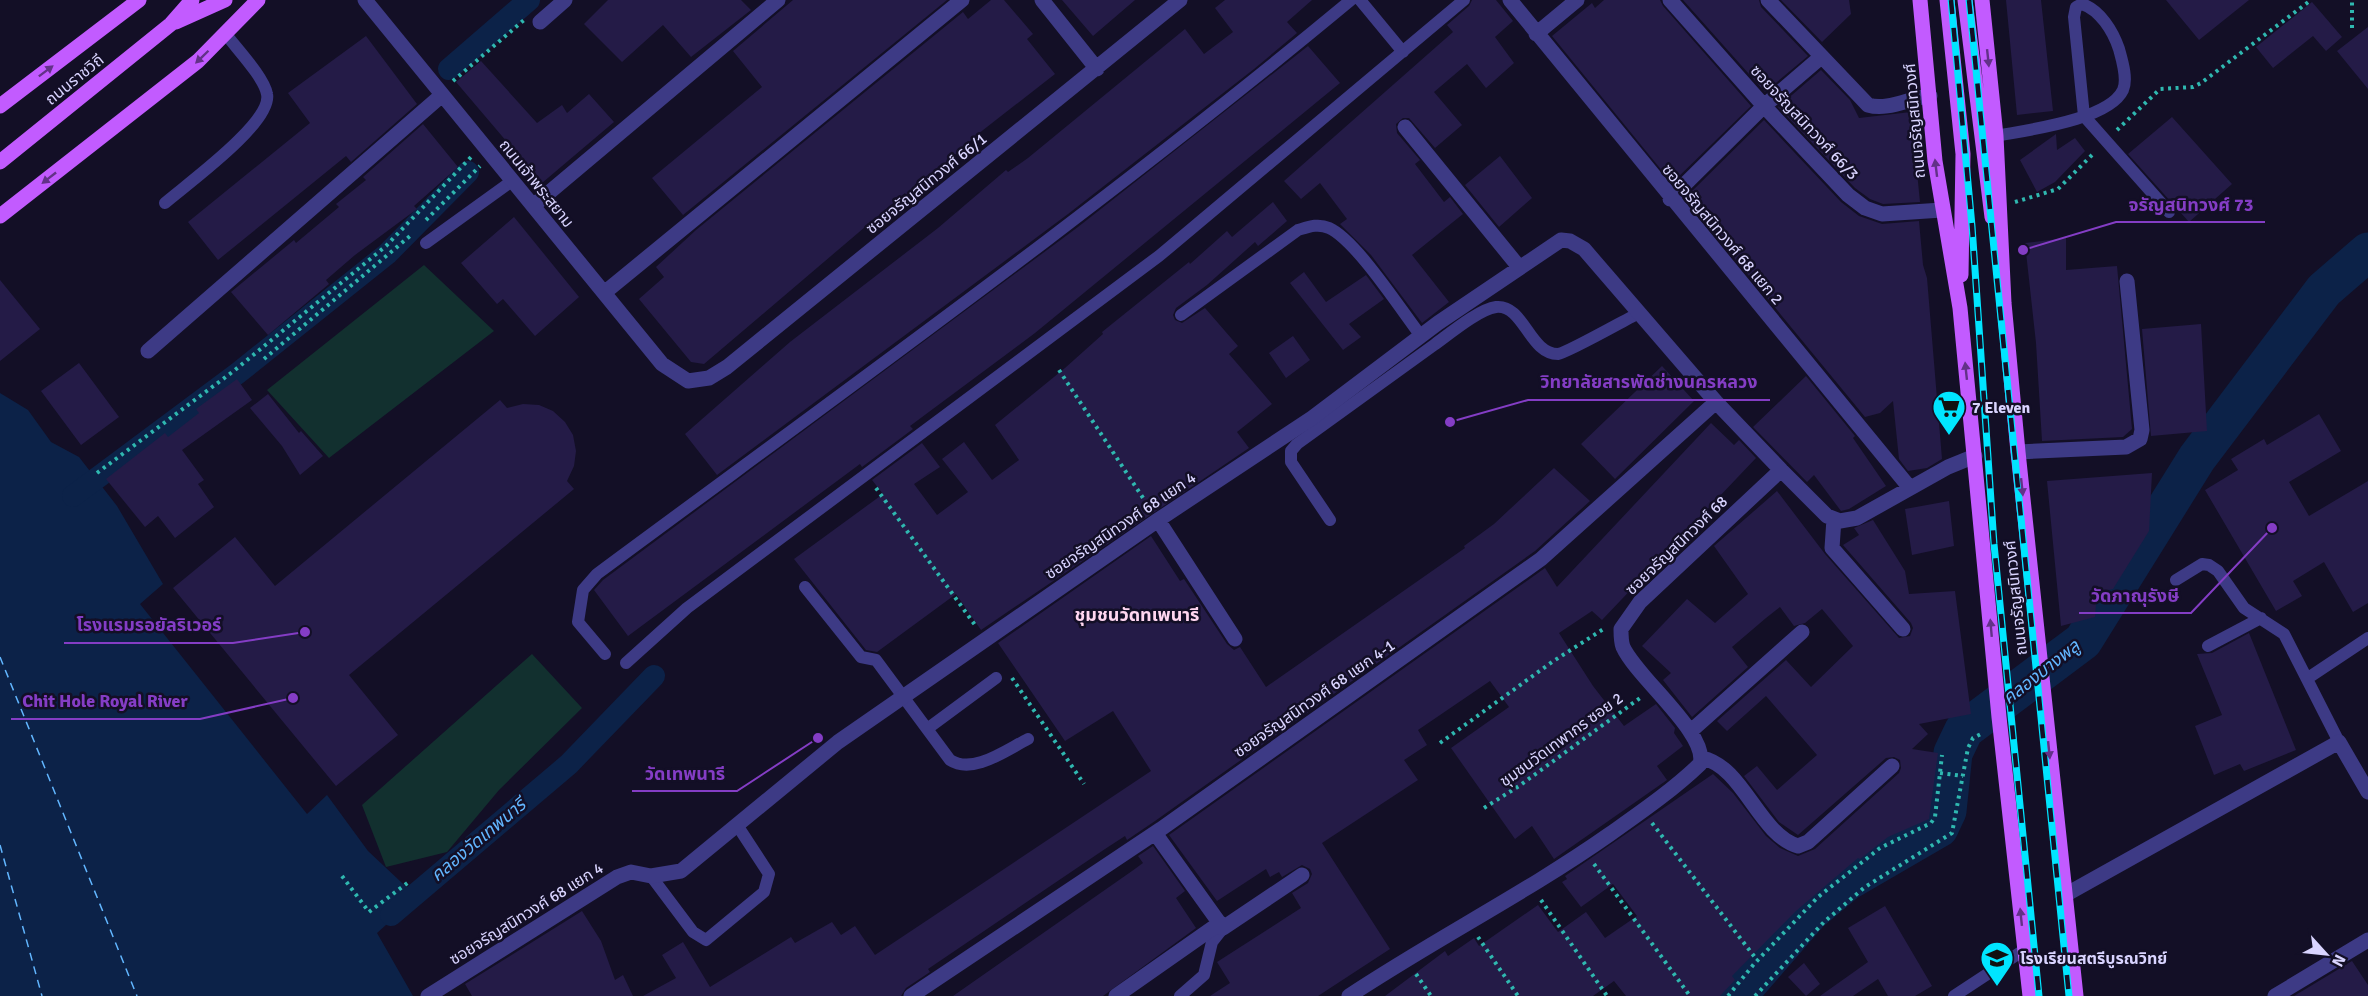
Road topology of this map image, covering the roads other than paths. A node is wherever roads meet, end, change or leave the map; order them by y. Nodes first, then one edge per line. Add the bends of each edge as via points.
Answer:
1 (139, 0) edge
2 (192, 0) edge
3 (225, 0) edge
4 (258, 0) edge
5 (364, 0) edge
6 (565, 0) edge
7 (778, 0) edge
8 (962, 0) edge
9 (1042, 0) edge
10 (1180, 0) edge
11 (1351, 0) edge
12 (1360, 0) edge
13 (1464, 0) edge
14 (1509, 0) edge
15 (1577, 0) edge
16 (1670, 0) edge
17 (1768, 0) edge
18 (1920, 0) edge
19 (1947, 0) edge
20 (1965, 0) edge
21 (1982, 0) edge
22 (540, 22) road end
23 (171, 24) junction
24 (225, 33) junction
25 (1536, 34) junction
26 (1403, 52) junction
27 (1821, 57) junction
28 (1097, 69) junction
29 (442, 95) junction
30 (1930, 96) junction
31 (0, 106) edge
32 (1764, 106) junction
33 (2084, 116) junction
34 (1406, 127) dead end
35 (1996, 136) junction
36 (0, 162) edge
37 (512, 180) junction
38 (1670, 199) junction
39 (165, 203) dead end
40 (533, 206) junction
41 (1942, 210) junction
42 (2169, 212) dead end
43 (0, 216) edge
44 (426, 243) dead end
45 (1519, 267) junction
46 (2127, 281) dead end
47 (604, 293) junction
48 (2004, 303) junction
49 (1960, 308) junction
50 (1639, 313) junction
51 (1181, 315) dead end
52 (1421, 336) junction
53 (148, 351) dead end
54 (688, 381) joint
55 (1716, 402) junction
56 (2018, 452) junction
57 (1975, 456) junction
58 (1781, 470) junction
59 (1910, 488) junction
60 (1834, 519) junction
61 (1158, 520) junction
62 (1330, 520) dead end
63 (2176, 580) dead end
64 (805, 587) dead end
65 (2262, 618) junction
66 (1903, 629) dead end
67 (1802, 632) dead end
68 (2368, 638) edge
69 (1235, 639) dead end
70 (2208, 646) dead end
71 (605, 654) dead end
72 (626, 663) dead end
73 (996, 678) dead end
74 (2308, 678) junction
75 (904, 696) junction
76 (927, 729) junction
77 (1691, 731) junction
78 (1028, 739) dead end
79 (2339, 742) junction
80 (1702, 759) junction
81 (1892, 766) dead end
82 (2362, 767) edge
83 (2368, 792) edge
84 (737, 825) junction
85 (1155, 833) junction
86 (1302, 875) dead end
87 (651, 876) junction
88 (2065, 895) junction
89 (1222, 926) junction
90 (2368, 940) edge
91 (2024, 950) junction
92 (428, 996) edge
93 (911, 996) edge
94 (1116, 996) edge
95 (1180, 996) edge
96 (1350, 996) edge
97 (1954, 996) edge
98 (2030, 996) edge
99 (2076, 996) edge
100 (2274, 996) edge

31 -> 1 main road
2 - 23 main road, ถนนราชวิถี
3 - 23 main road, ถนนราชวิถี
4 - 24 main road
5 - 29 street, ถนนเจ้าพระสยาม
6 - 22 street
7 - 40 street
8 - 47 street
9 - 28 street
10 - 28 street, ซอยจรัญสนิทวงศ์ 66/1
11 - 71 lane via 965,302 597,574 583,590 578,622
12 - 26 lane
13 - 26 lane
14 - 25 street, ซอยจรัญสนิทวงศ์ 68 แยก 2
15 - 25 street
16 - 32 street, ซอยจรัญสนิทวงศ์ 66/3
17 - 27 street
18 - 30 main road, ถนนจรัญสนิทวงศ์
19 - 49 main road, ถนนจรัญสนิทวงศ์ via 1963,154
20 - 48 main road, ถนนจรัญสนิทวงศ์
21 -> 35 main road, ถนนจรัญสนิทวงศ์
23 - 36 main road, ถนนราชวิถี
24 - 39 lane via 266,90 266,110 242,137
24 -> 43 main road via 198,61
25 - 38 street, ซอยจรัญสนิทวงศ์ 68 แยก 2
26 - 72 lane via 1159,256 687,608
27 - 30 street via 1868,105 1880,109
27 - 32 street
28 - 54 street, ซอยจรัญสนิทวงศ์ 66/1 via 727,367 709,378
29 - 37 street, ถนนเจ้าพระสยาม
29 - 53 street
41 -> 30 main road, ถนนจรัญสนิทวงศ์
32 - 38 street
32 - 41 street, ซอยจรัญสนิทวงศ์ 66/3 via 1865,208 1882,214
33 - 33 lane via 2074,17 2076,8 2082,4 2100,14 2118,47 2125,74 2124,88 2114,103
33 - 35 lane
33 - 42 lane
34 - 45 street
35 - 48 main road, ถนนจรัญสนิทวงศ์
37 - 40 street, ถนนเจ้าพระสยาม
37 - 44 lane
38 - 59 street, ซอยจรัญสนิทวงศ์ 68 แยก 2
40 - 47 street, ถนนเจ้าพระสยาม
41 - 49 main road, ถนนจรัญสนิทวงศ์
45 - 50 street, ซอยจรัญสนิทวงศ์ 68 แยก 4 via 1555,242 1570,241 1584,249
45 - 52 street, ซอยจรัญสนิทวงศ์ 68 แยก 4
46 - 56 street via 2140,439 2126,447
47 - 54 street, ถนนเจ้าพระสยาม via 662,364
48 - 56 main road, ถนนจรัญสนิทวงศ์
57 -> 49 main road, ถนนจรัญสนิทวงศ์
50 - 55 street, ซอยจรัญสนิทวงศ์ 68 แยก 4
50 - 62 lane via 1565,353 1556,354 1542,348 1512,312 1502,307 1492,307 1458,328 1291,451 1291,462
51 - 52 lane via 1298,230 1313,225 1328,227 1348,242
52 - 61 street, ซอยจรัญสนิทวงศ์ 68 แยก 4 via 1312,418
55 - 58 street, ซอยจรัญสนิทวงศ์ 68 แยก 4
55 - 85 street, ซอยจรัญสนิทวงศ์ 68 แยก 4-1 via 1541,559
56 -> 88 main road, ถนนจรัญสนิทวงศ์
57 - 59 street
91 -> 57 main road, ถนนจรัญสนิทวงศ์
58 - 60 street
58 - 77 street, ซอยจรัญสนิทวงศ์ 68 via 1640,603 1621,628 1623,646 1654,690
59 - 60 street via 1857,518
60 - 66 street via 1832,548
61 - 69 street
61 - 75 street, ซอยจรัญสนิทวงศ์ 68 แยก 4
63 - 65 lane via 2202,564 2209,565 2218,571 2244,608
64 - 75 lane via 861,657 876,660
65 - 70 lane
65 - 74 lane via 2284,634
67 - 77 street
68 - 74 lane
73 - 76 lane
74 - 79 lane
75 - 76 lane
75 - 84 street, ซอยจรัญสนิทวงศ์ 68 แยก 4 via 838,742
76 - 78 lane via 959,766 973,765
77 - 80 street
79 - 82 street
79 - 88 street
80 - 81 street via 1719,764 1781,836 1798,846 1808,842
80 - 96 street via 1687,776 1642,811 1532,887 1405,959
82 - 83 street
84 - 87 street, ซอยจรัญสนิทวงศ์ 68 แยก 4 via 681,872
84 - 87 lane via 769,874 768,883 764,892 706,940 693,932
85 - 89 street
85 - 93 street, ซอยจรัญสนิทวงศ์ 68 แยก 4-1
86 - 89 street
87 - 92 street, ซอยจรัญสนิทวงศ์ 68 แยก 4 via 632,872 617,877
88 - 99 main road, ถนนจรัญสนิทวงศ์
89 - 94 street
89 - 95 lane via 1212,942 1204,975
90 - 100 street
91 - 97 lane
91 - 98 main road, ถนนจรัญสนิทวงศ์

